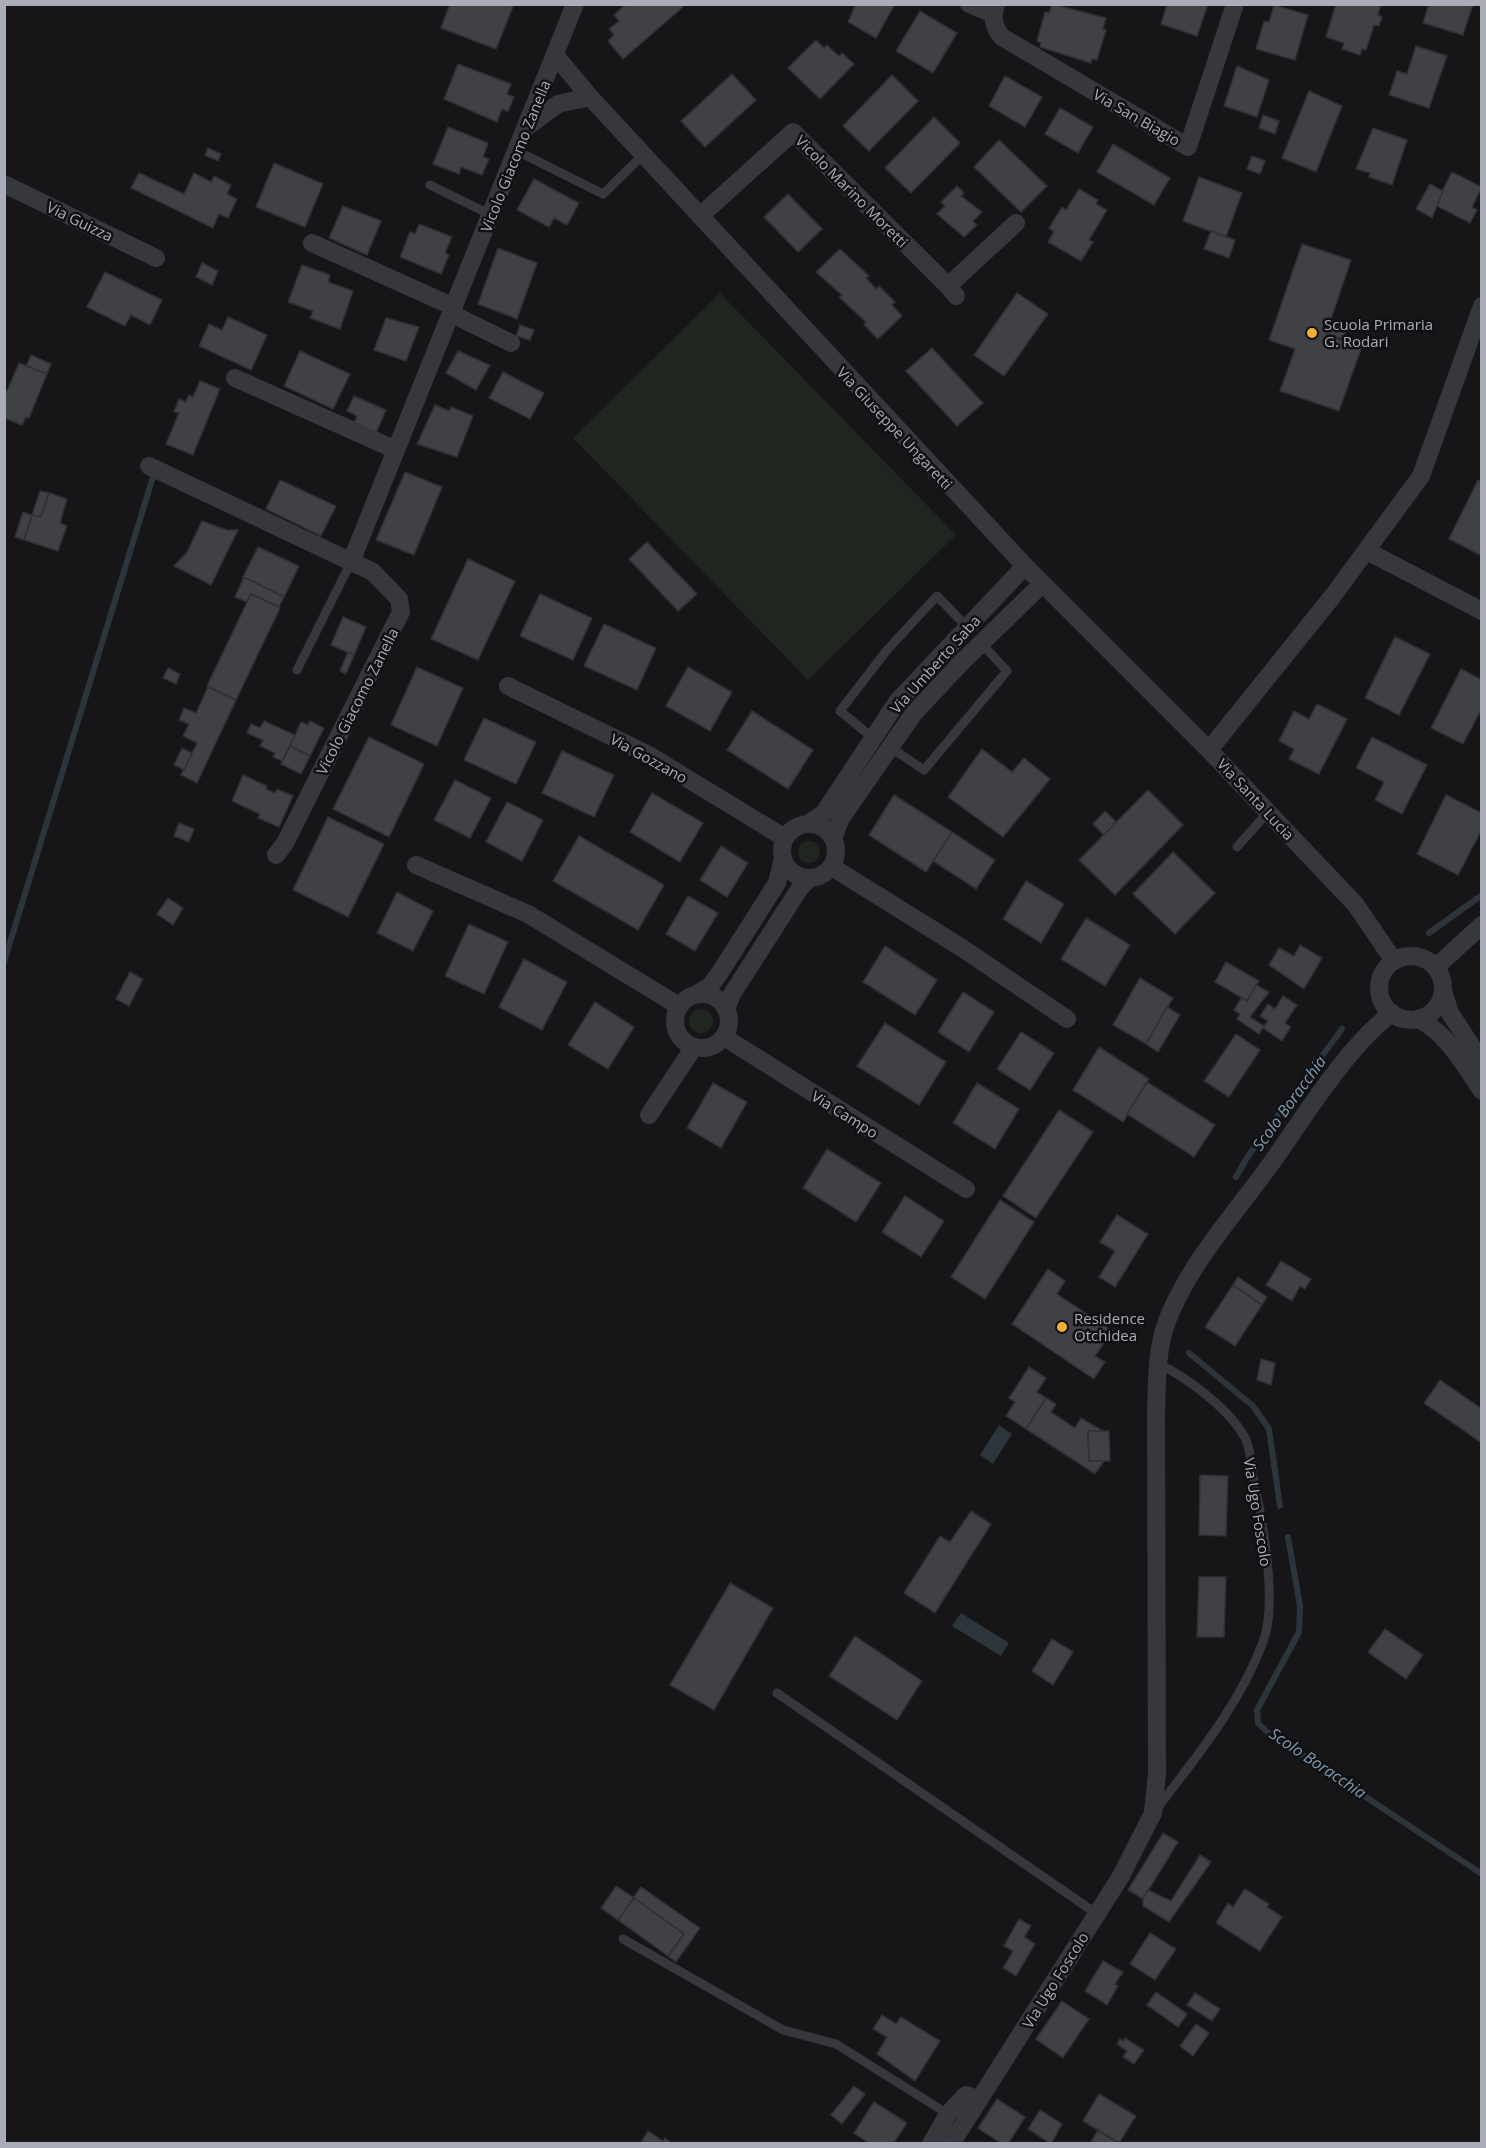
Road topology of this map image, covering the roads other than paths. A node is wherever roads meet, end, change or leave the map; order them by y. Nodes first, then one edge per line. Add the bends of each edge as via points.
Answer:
1 (574, 4) edge
2 (969, 4) edge
3 (1235, 4) edge
4 (994, 9) edge
5 (555, 55) junction
6 (590, 97) junction
7 (528, 126) junction
8 (517, 151) junction
9 (644, 154) junction
10 (4, 184) edge
11 (430, 185) dead end
12 (491, 215) junction
13 (700, 216) junction
14 (1016, 223) dead end
15 (312, 243) dead end
16 (156, 258) dead end
17 (1482, 306) edge
18 (453, 311) junction
19 (511, 343) dead end
20 (235, 378) dead end
21 (396, 450) junction
22 (149, 466) dead end
23 (1367, 551) junction
24 (351, 562) junction
25 (1025, 566) junction
26 (1042, 584) junction
27 (1482, 611) edge
28 (967, 627) junction
29 (981, 643) junction
30 (297, 670) dead end
31 (508, 686) dead end
32 (873, 738) junction
33 (890, 747) junction
34 (1209, 750) junction
35 (1268, 812) junction
36 (808, 824) junction
37 (785, 838) junction
38 (834, 838) junction
39 (1237, 847) dead end
40 (276, 855) dead end
41 (783, 858) junction
42 (416, 865) dead end
43 (832, 867) junction
44 (809, 879) junction
45 (1482, 925) edge
46 (1394, 961) junction
47 (1436, 967) junction
48 (1443, 991) junction
49 (697, 994) junction
50 (679, 1006) junction
51 (726, 1009) junction
52 (1392, 1013) junction
53 (1067, 1019) dead end
54 (1418, 1019) junction
55 (724, 1037) junction
56 (694, 1047) junction
57 (1482, 1062) edge
58 (1482, 1091) edge
59 (649, 1115) dead end
60 (966, 1189) dead end
61 (1158, 1364) junction
62 (777, 1693) dead end
63 (1153, 1813) junction
64 (1097, 1914) junction
65 (623, 1939) dead end
66 (979, 2100) junction
67 (948, 2115) junction
68 (952, 2143) edge
69 (931, 2144) edge

1 - 5 street, Vicolo Giacomo Zanella
2 - 4 street, Via San Biagio
3 - 4 street, Via San Biagio via 1188,147 1021,50 995,29
5 - 6 street, Via Giuseppe Ungaretti
5 - 7 street, Vicolo Giacomo Zanella
6 - 7 street via 558,104
6 - 9 street, Via Giuseppe Ungaretti
7 - 8 street, Vicolo Giacomo Zanella
8 - 9 lane via 603,194
8 - 12 street, Vicolo Giacomo Zanella
9 - 13 street, Via Giuseppe Ungaretti
10 - 16 street, Via Guizza
11 - 12 lane
12 - 18 street, Vicolo Giacomo Zanella
13 - 14 street, Vicolo Marino Moretti via 793,132 952,291
13 - 25 street, Via Giuseppe Ungaretti
15 - 18 street
17 - 23 street, Via Santa Lucia via 1421,476
18 - 19 street
18 - 21 street, Vicolo Giacomo Zanella
20 - 21 street
21 - 24 street, Vicolo Giacomo Zanella
22 - 24 street, Vicolo Giacomo Zanella
23 - 27 street
23 - 34 street, Via Santa Lucia
24 - 30 lane
24 - 40 street, Vicolo Giacomo Zanella via 373,572 399,599 401,612
25 - 26 street, Via Giuseppe Ungaretti
25 - 28 street, Via Umberto Saba
26 - 29 street, Via Umberto Saba
26 - 34 street, Via Giuseppe Ungaretti
28 - 32 street, Via Umberto Saba via 897,702
28 - 32 lane via 937,596 887,650 840,711
29 - 33 street, Via Umberto Saba via 914,713
29 - 33 lane via 1007,671 924,770
31 - 37 street, Via Gozzano via 647,754
32 - 36 street, Via Umberto Saba via 824,813
33 - 38 street, Via Umberto Saba via 841,818
34 - 35 street, Via Santa Lucia
35 - 39 lane
35 - 46 street, Via Santa Lucia via 1356,905
36 - 37 street
36 - 38 street via 823,827
37 - 41 street
38 - 43 street via 837,853
41 - 44 street via 795,875
41 - 49 street via 777,883 719,974
42 - 50 street via 528,914
43 - 44 street
43 - 53 street
44 - 51 street via 732,994
45 - 47 street
46 - 47 street via 1421,957
46 - 52 street via 1382,976 1380,986 1381,996
47 - 48 street
48 - 54 street via 1435,1009
48 - 57 street via 1450,1013
49 - 50 street
49 - 51 street via 714,997
50 - 56 street via 677,1033
51 - 55 street via 729,1024
52 - 54 street
52 - 61 street, Via Ugo Foscolo via 1362,1038 1185,1283 1166,1323
54 - 58 street via 1431,1025 1453,1048
55 - 56 street via 708,1047
55 - 60 street, Via Campo
56 - 59 street
61 - 63 street, Via Ugo Foscolo via 1157,1773
61 - 63 lane, Via Ugo Foscolo via 1175,1372 1232,1419 1247,1441 1263,1523 1269,1589 1264,1639 1246,1683 1218,1729
62 - 64 lane
63 - 64 street, Via Ugo Foscolo
64 - 66 street, Via Ugo Foscolo
65 - 67 lane via 783,2030 836,2044
66 - 67 street via 966,2095
66 - 68 street, Via Ugo Foscolo
67 - 69 street

